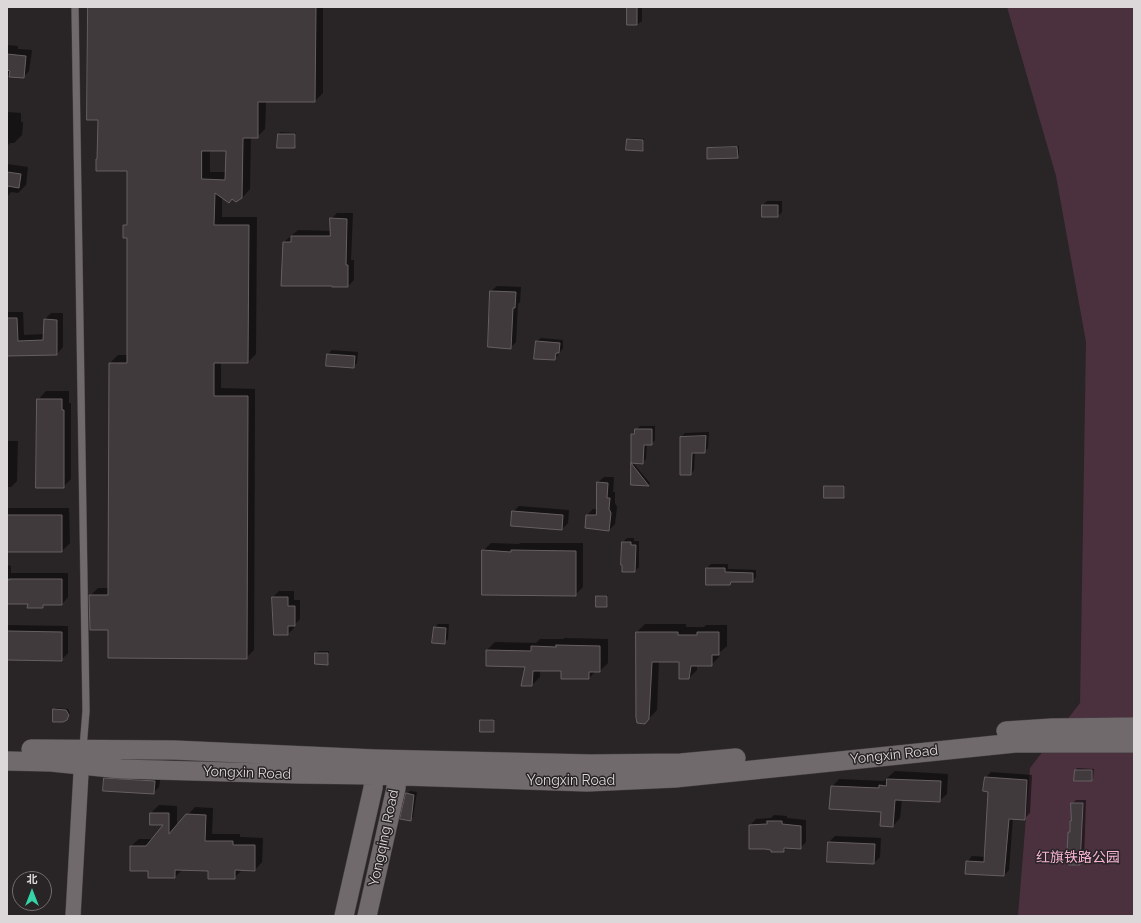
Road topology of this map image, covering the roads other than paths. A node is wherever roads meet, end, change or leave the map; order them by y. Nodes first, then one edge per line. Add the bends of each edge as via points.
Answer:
1 (75, 7) edge
2 (1134, 727) edge
3 (1134, 743) edge
4 (7, 748) edge
5 (82, 758) junction
6 (7, 761) edge
7 (374, 767) junction
8 (397, 767) junction
9 (73, 916) edge
10 (344, 916) edge
11 (367, 916) edge

1 - 5 lane via 86,711
2 - 8 street, Yongxin Road via 993,732 681,763
3 - 8 street, Yongxin Road via 1015,743 683,777 587,782
4 - 5 street, Yongxin Road
5 - 6 street, Yongxin Road via 51,762
5 - 7 street, Yongxin Road via 121,769 300,774
5 - 9 street
7 - 8 street, Yongxin Road
7 - 10 street, Yongqing Road via 373,788
8 - 11 street, Yongqing Road via 396,788

